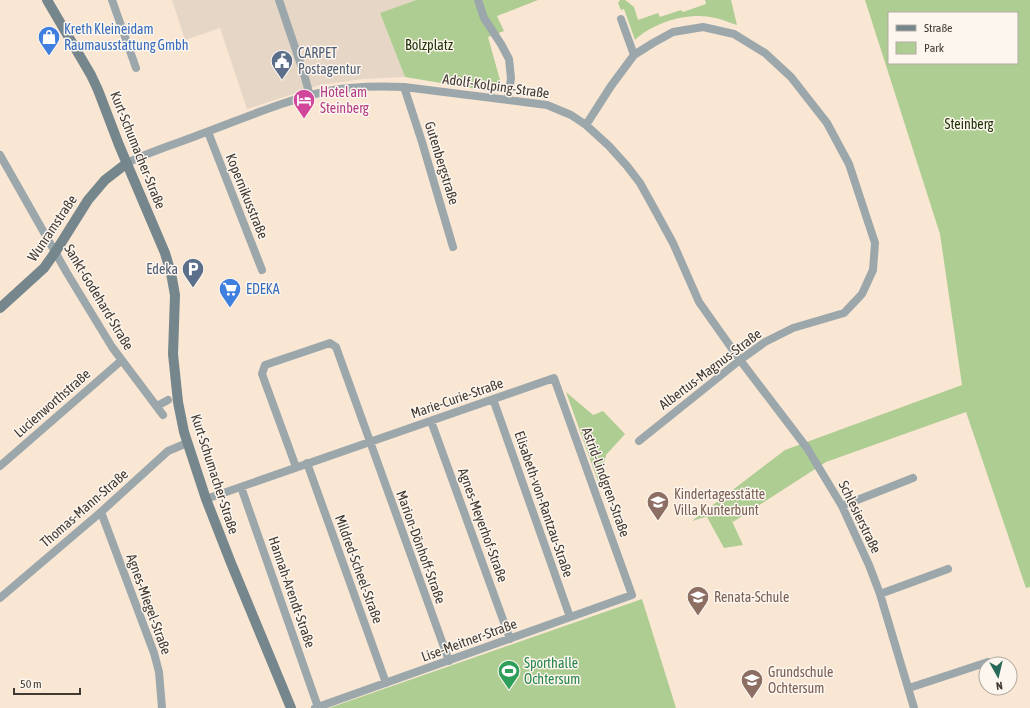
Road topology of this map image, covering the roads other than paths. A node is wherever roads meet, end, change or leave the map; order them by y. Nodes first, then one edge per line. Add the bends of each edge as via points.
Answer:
1 (47, 0) edge
2 (112, 0) edge
3 (279, 0) edge
4 (478, 0) edge
5 (621, 19) dead end
6 (634, 55) junction
7 (136, 68) dead end
8 (404, 87) junction
9 (310, 96) junction
10 (508, 100) junction
11 (586, 125) junction
12 (208, 132) junction
13 (0, 155) edge
14 (127, 163) junction
15 (453, 247) dead end
16 (56, 252) junction
17 (262, 270) dead end
18 (0, 308) edge
19 (122, 360) junction
20 (740, 360) junction
21 (554, 378) joint
22 (493, 399) junction
23 (168, 400) dead end
24 (157, 406) junction
25 (163, 415) dead end
26 (431, 421) junction
27 (639, 441) dead end
28 (369, 442) junction
29 (187, 443) junction
30 (308, 463) junction
31 (0, 466) edge
32 (296, 467) junction
33 (913, 478) dead end
34 (240, 487) junction
35 (206, 499) junction
36 (842, 506) junction
37 (102, 512) junction
38 (948, 569) dead end
39 (880, 594) junction
40 (632, 595) joint
41 (0, 598) edge
42 (570, 617) junction
43 (510, 639) junction
44 (449, 661) junction
45 (978, 665) edge
46 (386, 683) junction
47 (909, 688) junction
48 (316, 707) edge
49 (162, 708) edge
50 (291, 708) edge
51 (914, 708) edge

1 - 14 main road, Kurt-Schumacher-Straße via 91,75
2 - 7 street
3 - 9 street
4 - 10 street via 484,18 509,59
5 - 6 street
6 - 11 street, Albertus-Magnus-Straße
6 - 20 street, Albertus-Magnus-Straße via 673,32 703,27 734,34 765,53 800,87 827,123 854,178 874,243 874,270 862,294 844,313 793,328 765,342
8 - 9 street, Adolf-Kolping-Straße via 352,88
8 - 10 street, Adolf-Kolping-Straße
8 - 15 street, Gutenbergstraße
9 - 12 street, Adolf-Kolping-Straße
10 - 11 street, Adolf-Kolping-Straße via 546,105 571,115
11 - 20 street, Adolf-Kolping-Straße via 609,146 640,184 673,243 699,302
12 - 14 street, Adolf-Kolping-Straße
12 - 17 street, Kopernikusstraße
13 - 16 street, Sankt-Godehard-Straße
14 - 16 main road, Wunramstraße via 105,180 88,200
14 - 29 main road, Kurt-Schumacher-Straße via 171,273 175,296 173,354 178,402
16 - 18 main road, Wunramstraße via 44,268
16 - 19 street, Sankt-Godehard-Straße
19 - 24 street, Sankt-Godehard-Straße
19 - 31 street, Lucienworthstraße
20 - 27 street, Albertus-Magnus-Straße
20 - 36 street, Schlesierstraße via 807,448
21 - 22 street, Marie-Curie-Straße
21 - 40 street, Astrid-Lindgren-Straße
22 - 26 street, Marie-Curie-Straße
22 - 42 street, Elisabeth-von-Rantzau-Straße
23 - 24 street
24 - 25 street, Sankt-Godehard-Straße
26 - 28 street, Marie-Curie-Straße
26 - 43 street, Agnes-Meyerhof-Straße
28 - 30 street, Marie-Curie-Straße
28 - 32 street via 336,347 330,343 265,365 262,374
28 - 44 street, Marion-Dönhoff-Straße
29 - 35 main road, Kurt-Schumacher-Straße
29 - 37 street, Thomas-Mann-Straße via 168,450
30 - 32 street, Marie-Curie-Straße
30 - 46 street, Mildred-Scheel-Straße
32 - 34 street, Marie-Curie-Straße
33 - 36 street
34 - 35 street, Marie-Curie-Straße
34 - 48 street, Hannah-Arendt-Straße
35 - 50 main road, Kurt-Schumacher-Straße
36 - 39 street, Schlesierstraße
37 - 41 street, Thomas-Mann-Straße
37 - 49 street, Agnes-Miegel-Straße via 154,653 159,672
38 - 39 street
39 - 47 street, Schlesierstraße
40 - 42 street, Lise-Meitner-Straße
42 - 43 street, Lise-Meitner-Straße
43 - 44 street, Lise-Meitner-Straße
44 - 46 street, Lise-Meitner-Straße
45 - 47 street
46 - 48 street, Lise-Meitner-Straße
47 - 51 street, Schlesierstraße

